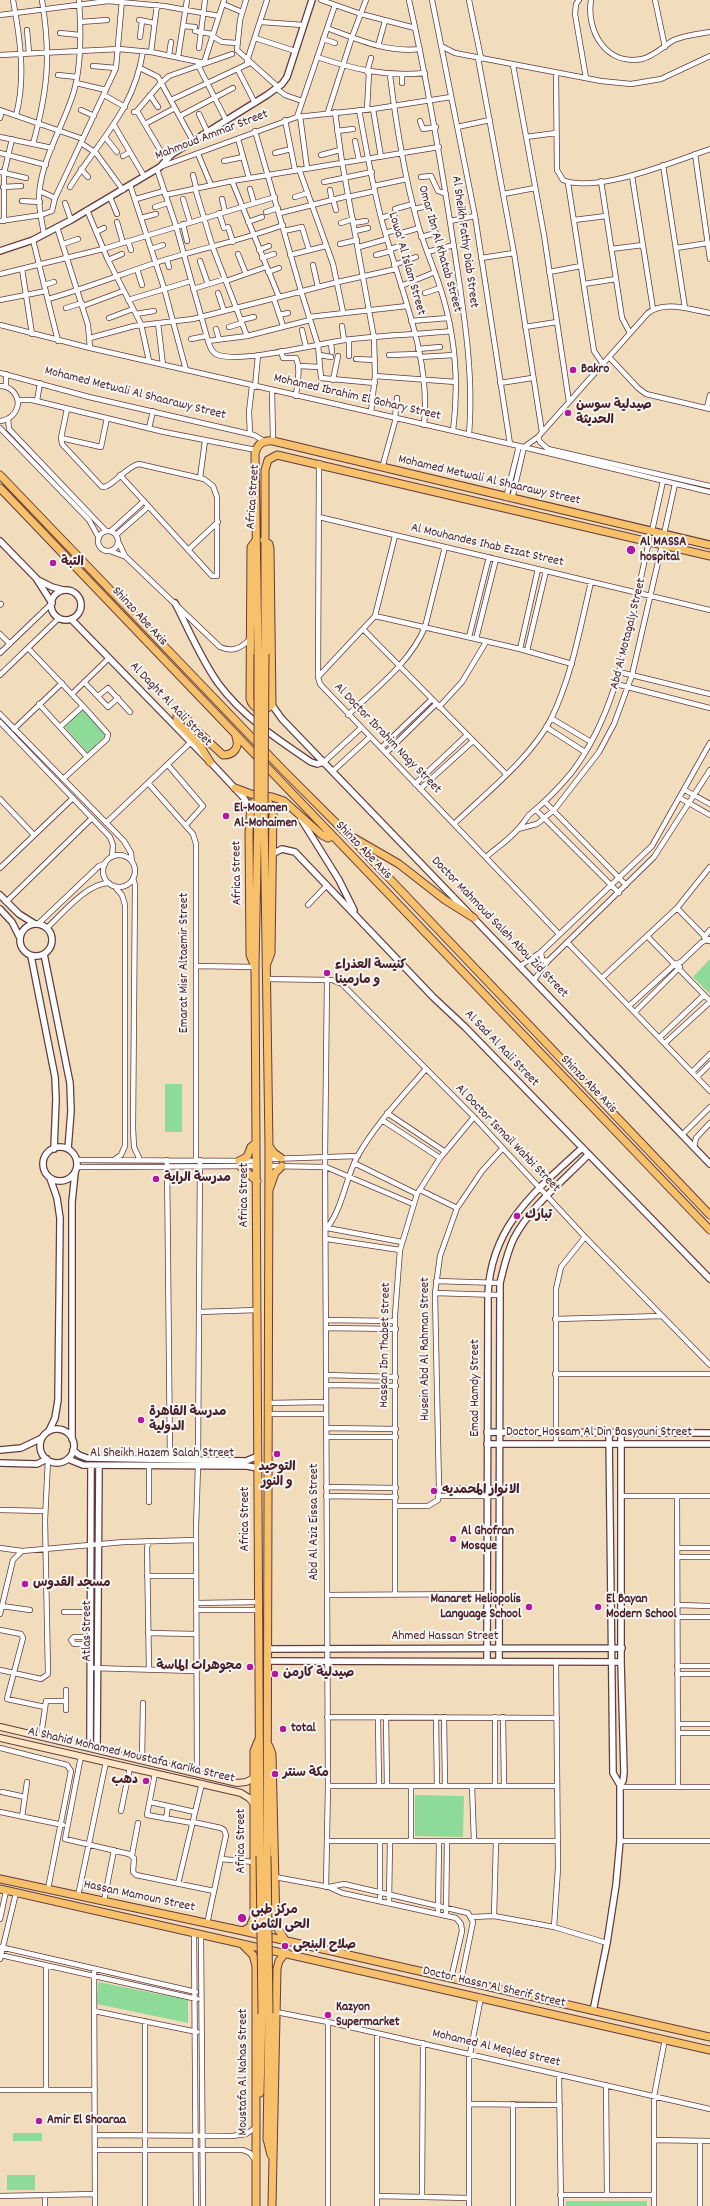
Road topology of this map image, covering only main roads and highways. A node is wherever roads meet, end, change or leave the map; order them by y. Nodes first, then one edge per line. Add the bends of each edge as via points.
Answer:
1 (256, 450) joint
2 (287, 456) joint
3 (0, 475) edge
4 (0, 488) edge
5 (598, 518) junction
6 (610, 522) junction
7 (596, 530) junction
8 (608, 533) junction
9 (260, 540) junction
10 (710, 545) edge
11 (710, 556) edge
12 (236, 736) junction
13 (210, 762) road end
14 (235, 788) road end
15 (348, 835) junction
16 (332, 836) junction
17 (474, 918) road end
18 (255, 967) junction
19 (266, 967) junction
20 (256, 1143) junction
21 (269, 1146) junction
22 (281, 1158) road end
23 (282, 1166) road end
24 (257, 1181) junction
25 (268, 1192) junction
26 (710, 1215) edge
27 (710, 1230) edge
28 (3, 1728) edge
29 (2, 1738) edge
30 (259, 1740) junction
31 (267, 1745) junction
32 (254, 1778) junction
33 (243, 1783) junction
34 (241, 1793) junction
35 (254, 1804) junction
36 (263, 1856) junction
37 (0, 1879) edge
38 (3, 1890) edge
39 (254, 1906) junction
40 (276, 1907) junction
41 (244, 1931) junction
42 (258, 1935) junction
43 (274, 1938) junction
44 (285, 1941) junction
45 (242, 1944) junction
46 (256, 1946) junction
47 (272, 1949) junction
48 (286, 1952) junction
49 (256, 1978) junction
50 (276, 1982) junction
51 (269, 2013) junction
52 (635, 2020) junction
53 (632, 2032) junction
54 (706, 2037) edge
55 (700, 2048) junction
56 (710, 2050) edge
57 (256, 2128) junction
58 (256, 2206) edge
59 (272, 2206) edge

1 - 5 main road, Mohamed Metwali Al Shaarawy Street via 264,441 273,441
1 - 9 main road, Africa Street
2 - 7 main road, Mohamed Metwali Al Shaarawy Street
2 - 9 main road, Africa Street via 272,456 266,465
3 - 15 main road, Shinzo Abe Axis
4 - 12 main road, Shinzo Abe Axis
5 - 6 main road, Mohamed Metwali Al Shaarawy Street
5 - 7 main road
6 - 8 main road via 606,528
6 - 10 main road, Mohamed Metwali Al Shaarawy Street
7 - 8 main road, Mohamed Metwali Al Shaarawy Street
8 - 11 main road, Mohamed Metwali Al Shaarawy Street
9 - 9 main road, Africa Street via 269,544 270,550 272,706 266,709 258,708 250,699 251,547
9 - 18 main road, bridge
9 - 19 main road, bridge
12 - 13 main road via 236,749 230,754 223,755 184,715 177,715 177,722 199,744
12 - 16 main road, Shinzo Abe Axis
14 - 16 main road via 250,794 280,799 322,835
15 - 17 main road via 399,864 453,906
15 - 26 main road, Shinzo Abe Axis
16 - 27 main road, Shinzo Abe Axis
18 - 19 main road, Africa Street via 250,955 250,809 253,801 258,799 272,806 271,953
18 - 20 main road, Africa Street
19 - 21 main road, Africa Street
20 - 24 main road, Africa Street
20 - 24 main road via 240,1164
21 - 22 main road
21 - 25 main road, Africa Street
23 - 25 main road via 276,1171
24 - 30 main road, Africa Street
25 - 31 main road, Africa Street
28 - 29 main road
28 - 33 main road, Al Shahid Mohamed Moustafa Karika Street
29 - 34 main road, Al Shahid Mohamed Moustafa Karika Street
30 - 32 main road, Africa Street via 254,1751
30 - 36 main road
31 - 36 main road
31 - 40 main road, Africa Street via 272,1754
32 - 33 main road, Al Shahid Mohamed Moustafa Karika Street
32 - 35 main road, Africa Street
33 - 34 main road
34 - 35 main road, Al Shahid Mohamed Moustafa Karika Street
35 - 39 main road, Africa Street
36 - 51 main road, bridge
37 - 41 main road, Hassan Mamoun Street
38 - 45 main road, Hassan Mamoun Street
39 - 40 main road via 263,1914 271,1912
39 - 41 main road, Africa Street via 253,1922
40 - 44 main road, Africa Street via 277,1929
41 - 42 main road, Hassan Mamoun Street
42 - 43 main road, Hassan Mamoun Street
42 - 46 main road via 260,1941
43 - 44 main road, Doctor Hassn Al Sherif Street
43 - 47 main road via 271,1943
44 - 52 main road, Doctor Hassn Al Sherif Street
45 - 46 main road, Hassan Mamoun Street
45 - 49 main road, Moustafa Al Nahas Street via 253,1955
46 - 47 main road, Hassan Mamoun Street
47 - 48 main road, Doctor Hassn Al Sherif Street
48 - 50 main road via 278,1964
48 - 53 main road, Doctor Hassn Al Sherif Street
49 - 50 main road via 266,1972 273,1975
49 - 57 main road, Moustafa Al Nahas Street
50 - 51 main road
51 - 57 main road via 260,2116
51 - 59 main road via 267,2139 273,2158
52 - 53 main road
52 - 54 main road, Doctor Hassn Al Sherif Street
53 - 55 main road, Doctor Hassn Al Sherif Street
54 - 55 main road
55 - 56 main road, Doctor Hassn Al Sherif Street
57 - 58 main road, Moustafa Al Nahas Street

